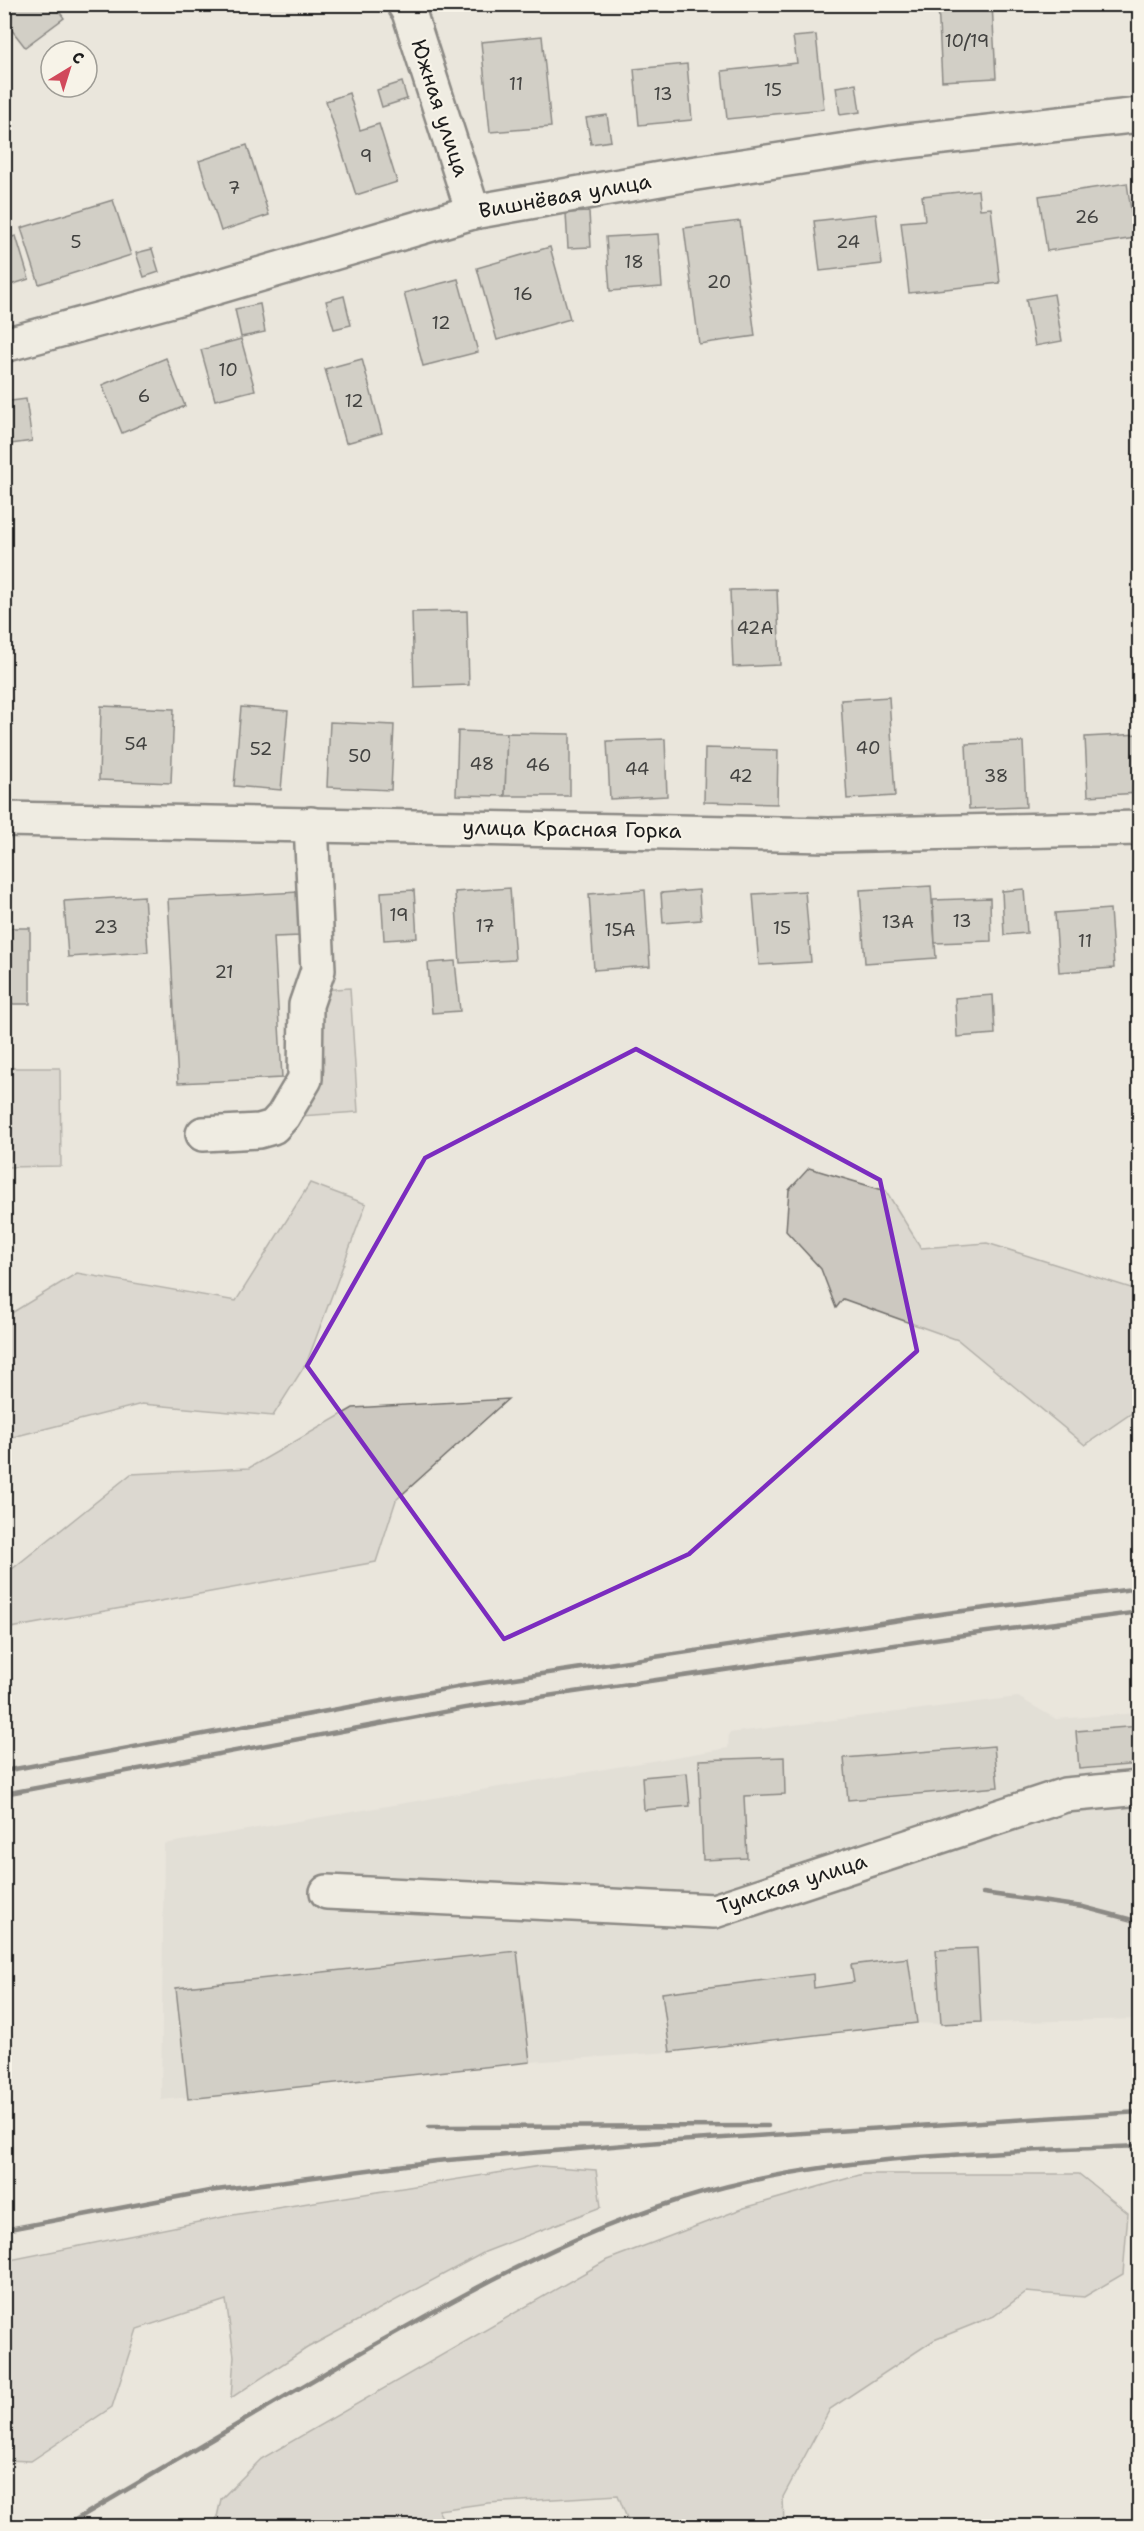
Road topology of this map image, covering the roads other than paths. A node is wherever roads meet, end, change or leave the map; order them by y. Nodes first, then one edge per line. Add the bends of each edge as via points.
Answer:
1 (404, 4) edge
2 (1140, 115) edge
3 (473, 212) junction
4 (4, 345) edge
5 (4, 819) edge
6 (311, 824) junction
7 (1140, 828) edge
8 (203, 1134) dead end
9 (1140, 1788) edge
10 (327, 1892) dead end

1 - 3 street, Южная улица
2 - 3 street, Вишнёвая улица via 887,144
3 - 4 street, Вишнёвая улица
5 - 6 street, улица Красная Горка
6 - 7 street, улица Красная Горка via 829,835
6 - 8 street via 319,960 306,1005 305,1079 273,1126 259,1131
9 - 10 street, Тумская улица via 1065,1796 714,1911

